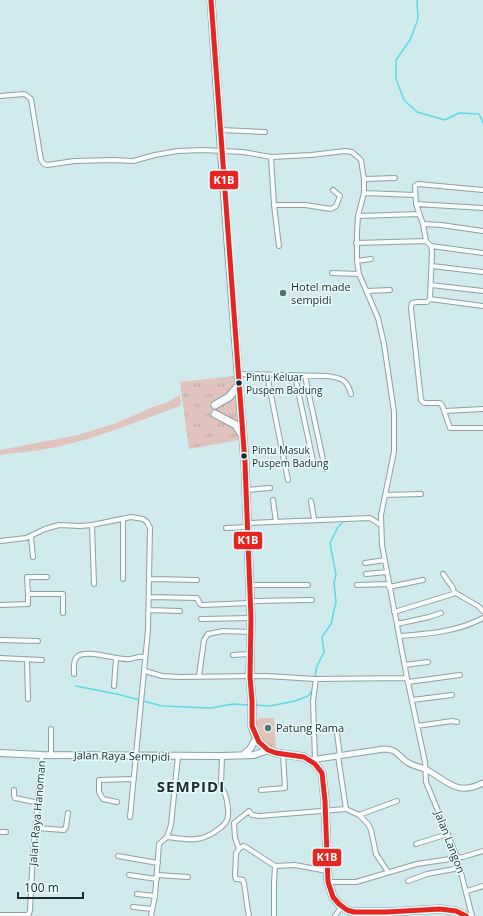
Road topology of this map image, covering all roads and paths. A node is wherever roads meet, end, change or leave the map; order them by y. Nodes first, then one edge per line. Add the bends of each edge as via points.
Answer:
1 (211, 0) edge
2 (0, 96) edge
3 (220, 130) junction
4 (265, 132) dead end
5 (222, 151) junction
6 (271, 157) junction
7 (395, 178) dead end
8 (364, 179) junction
9 (333, 190) dead end
10 (483, 190) edge
11 (364, 193) junction
12 (415, 195) junction
13 (274, 204) junction
14 (416, 204) junction
15 (483, 208) edge
16 (419, 214) junction
17 (358, 216) junction
18 (423, 224) junction
19 (483, 231) edge
20 (426, 241) junction
21 (356, 243) junction
22 (279, 246) dead end
23 (431, 246) junction
24 (483, 253) edge
25 (371, 259) dead end
26 (357, 261) junction
27 (432, 266) junction
28 (483, 272) edge
29 (332, 273) dead end
30 (359, 274) junction
31 (431, 285) junction
32 (390, 290) dead end
33 (367, 291) junction
34 (483, 291) edge
35 (428, 301) junction
36 (483, 306) edge
37 (238, 374) junction
38 (267, 375) junction
39 (295, 376) junction
40 (305, 376) junction
41 (239, 385) junction
42 (351, 394) dead end
43 (215, 405) dead end
44 (483, 409) edge
45 (445, 411) junction
46 (215, 414) dead end
47 (483, 428) edge
48 (243, 437) junction
49 (314, 466) dead end
50 (325, 469) dead end
51 (288, 480) dead end
52 (270, 488) dead end
53 (246, 490) junction
54 (421, 494) dead end
55 (385, 495) junction
56 (273, 500) dead end
57 (311, 501) dead end
58 (123, 519) junction
59 (314, 519) junction
60 (276, 522) junction
61 (92, 525) junction
62 (248, 525) junction
63 (381, 525) junction
64 (226, 528) dead end
65 (31, 537) junction
66 (0, 541) edge
67 (33, 558) dead end
68 (385, 560) junction
69 (365, 563) dead end
70 (387, 572) junction
71 (366, 574) dead end
72 (443, 574) dead end
73 (47, 577) dead end
74 (123, 579) dead end
75 (150, 579) junction
76 (197, 580) dead end
77 (423, 580) dead end
78 (94, 584) dead end
79 (249, 584) junction
80 (308, 585) dead end
81 (357, 585) dead end
82 (389, 586) junction
83 (454, 592) junction
84 (28, 594) junction
85 (150, 597) junction
86 (312, 600) dead end
87 (250, 602) junction
88 (0, 605) edge
89 (149, 610) junction
90 (180, 611) dead end
91 (483, 611) edge
92 (394, 612) junction
93 (63, 613) dead end
94 (441, 613) dead end
95 (251, 618) junction
96 (483, 618) edge
97 (201, 619) dead end
98 (397, 624) junction
99 (251, 632) junction
100 (399, 636) junction
101 (0, 640) edge
102 (38, 641) dead end
103 (250, 654) junction
104 (233, 655) dead end
105 (145, 657) junction
106 (0, 658) edge
107 (116, 658) junction
108 (27, 659) junction
109 (42, 660) dead end
110 (428, 662) dead end
111 (404, 665) junction
112 (145, 671) junction
113 (74, 674) dead end
114 (460, 675) dead end
115 (199, 676) junction
116 (250, 677) junction
117 (314, 679) junction
118 (407, 680) junction
119 (114, 686) dead end
120 (452, 694) dead end
121 (28, 699) dead end
122 (412, 700) junction
123 (457, 722) dead end
124 (417, 726) junction
125 (51, 729) dead end
126 (337, 733) dead end
127 (257, 737) junction
128 (268, 750) junction
129 (0, 753) edge
130 (283, 754) junction
131 (42, 755) junction
132 (51, 755) junction
133 (136, 755) junction
134 (243, 755) junction
135 (178, 756) junction
136 (222, 756) junction
137 (339, 756) junction
138 (313, 760) junction
139 (425, 770) junction
140 (433, 774) junction
141 (134, 779) junction
142 (426, 780) junction
143 (483, 783) edge
144 (14, 790) dead end
145 (261, 790) dead end
146 (397, 801) dead end
147 (117, 802) dead end
148 (39, 803) junction
149 (346, 809) junction
150 (326, 811) junction
151 (68, 813) dead end
152 (359, 815) junction
153 (130, 817) dead end
154 (36, 828) junction
155 (0, 832) edge
156 (6, 832) dead end
157 (448, 834) junction
158 (167, 837) junction
159 (416, 844) dead end
160 (239, 849) junction
161 (483, 851) edge
162 (118, 856) dead end
163 (457, 857) junction
164 (158, 863) junction
165 (276, 866) junction
166 (460, 868) junction
167 (327, 871) junction
168 (388, 872) junction
169 (130, 875) dead end
170 (157, 877) junction
171 (188, 877) dead end
172 (408, 881) dead end
173 (328, 882) junction
174 (483, 886) edge
175 (467, 891) junction
176 (137, 894) dead end
177 (155, 896) junction
178 (342, 906) junction
179 (133, 907) dead end
180 (152, 909) junction
181 (354, 914) edge
182 (375, 914) edge
183 (0, 915) edge
184 (150, 916) edge
185 (249, 916) edge
186 (274, 916) edge
187 (335, 916) edge
188 (466, 916) edge
189 (472, 916) edge

1 - 3 highway
2 - 5 street, Jalan Langon via 24,94 31,99 41,160 44,164 133,161 178,151
3 - 4 street
3 - 5 highway
5 - 6 street, Jalan Langon
5 - 37 highway
6 - 8 street, Jalan Langon via 352,152 361,160
6 - 13 street
7 - 8 street
8 - 11 street, Jalan Langon
9 - 13 street via 340,197 336,206 331,209
10 - 12 street via 418,184 415,186
11 - 12 street
11 - 17 street, Jalan Langon
12 - 14 street
13 - 22 street
14 - 15 street
14 - 16 street
16 - 17 street
16 - 18 street
17 - 21 street, Jalan Langon
18 - 19 street
18 - 20 street
20 - 21 street
20 - 23 street
21 - 26 street, Jalan Langon
23 - 24 street
23 - 27 street
25 - 26 street
26 - 30 street, Jalan Langon
27 - 28 street
27 - 31 street
29 - 30 street
30 - 33 street, Jalan Langon
31 - 34 street
31 - 35 street
32 - 33 street
33 - 55 street, Jalan Langon via 378,318 384,344 394,412 394,452
35 - 36 street
35 - 45 street via 412,303 411,308 420,394 424,403 440,403
37 - 38 street
37 - 41 highway
38 - 39 street
38 - 51 street
39 - 40 street
39 - 49 street
40 - 42 street via 340,378 349,386
40 - 50 street
41 - 43 highway via 229,397
41 - 48 highway
44 - 45 street
45 - 47 street via 450,428
46 - 48 highway via 236,425
48 - 53 highway
52 - 53 street
53 - 62 highway
54 - 55 street
55 - 63 street, Jalan Langon
56 - 60 street
57 - 59 street
58 - 61 street
58 - 74 street
58 - 75 street via 143,519 150,528
59 - 60 street
59 - 63 street via 370,518
60 - 62 street
61 - 65 street via 59,525
61 - 78 street
62 - 64 street
62 - 79 highway
63 - 68 street, Jalan Langon
65 - 66 street
65 - 67 street
68 - 69 street
68 - 70 street, Jalan Langon
70 - 71 street
70 - 82 street, Jalan Langon
72 - 83 street
73 - 84 street via 27,577
75 - 76 street
75 - 85 street
77 - 82 street
79 - 80 street
79 - 87 highway
81 - 82 street
82 - 92 street, Jalan Langon
83 - 91 street
83 - 92 street
84 - 88 street via 28,604
84 - 93 street via 63,594
85 - 87 street via 197,598 202,605
85 - 89 street
86 - 87 street
87 - 95 highway
89 - 90 street
89 - 105 street
92 - 98 street, Jalan Langon
94 - 98 street
95 - 97 street
95 - 99 highway
96 - 100 street via 443,632
98 - 100 street, Jalan Langon
99 - 103 highway
99 - 115 street via 223,631 208,634 204,640
100 - 111 street, Jalan Langon
101 - 102 street
103 - 104 street
103 - 116 highway
105 - 107 street
105 - 112 street
106 - 108 street
107 - 113 street via 89,654 77,657 74,660
107 - 119 street
108 - 109 street
108 - 121 street
110 - 111 street
111 - 118 street, Jalan Langon
112 - 115 street via 162,676
112 - 133 street
114 - 118 street
115 - 116 street
116 - 117 street
116 - 127 highway via 252,726
117 - 118 street
117 - 138 street
118 - 122 street, Jalan Langon
120 - 122 street
122 - 124 street, Jalan Langon
123 - 124 street
124 - 139 street, Jalan Langon
125 - 132 street
126 - 137 street
127 - 128 highway
127 - 134 main road via 250,750
128 - 130 highway
128 - 134 main road, Jalan Raya Sempidi
129 - 131 main road, Jalan Raya Sempidi
130 - 138 highway
130 - 145 street via 285,788
131 - 132 main road, Jalan Raya Sempidi
131 - 148 street, Jalan Raya Hanoman
132 - 133 main road, Jalan Raya Sempidi
133 - 135 main road, Jalan Raya Sempidi
133 - 141 street
134 - 136 main road, Jalan Raya Sempidi
135 - 136 main road, Jalan Raya Sempidi
135 - 158 street via 173,816
136 - 158 street via 221,786 226,796 229,815 227,822 204,839
137 - 138 street
137 - 139 street via 389,749 394,750 408,763
137 - 149 street
138 - 150 highway via 323,778
139 - 140 street
139 - 142 street, Jalan Langon
140 - 142 street
140 - 143 street via 461,788 473,788
141 - 147 street via 99,780 99,792 103,798
141 - 153 street
142 - 157 street, Jalan Langon
144 - 148 street via 15,798
146 - 152 street
148 - 154 street, Jalan Raya Hanoman
149 - 150 street
149 - 152 street
150 - 160 street via 259,816 248,811 234,823
150 - 167 highway
151 - 154 street via 64,830
152 - 168 street via 368,824 376,854
154 - 183 street, Jalan Raya Hanoman via 30,913
155 - 156 street
157 - 159 street
157 - 163 street, Jalan Langon
158 - 164 street via 159,844
160 - 165 street via 246,846
160 - 185 street via 236,853 235,876 244,882
161 - 163 street
162 - 164 street
163 - 166 street, Jalan Langon
163 - 168 street
164 - 170 street
165 - 167 street via 295,865
165 - 186 street
166 - 172 street via 427,874
166 - 175 street, Jalan Langon
167 - 173 highway
168 - 173 street via 356,882
169 - 170 street
170 - 171 street
170 - 177 street
173 - 178 highway via 333,897
174 - 175 street
175 - 189 street, Jalan Langon
176 - 177 street
177 - 180 street
178 - 181 highway
178 - 187 street
179 - 180 street
180 - 184 street
181 - 182 highway
182 - 188 highway via 440,909 456,911

